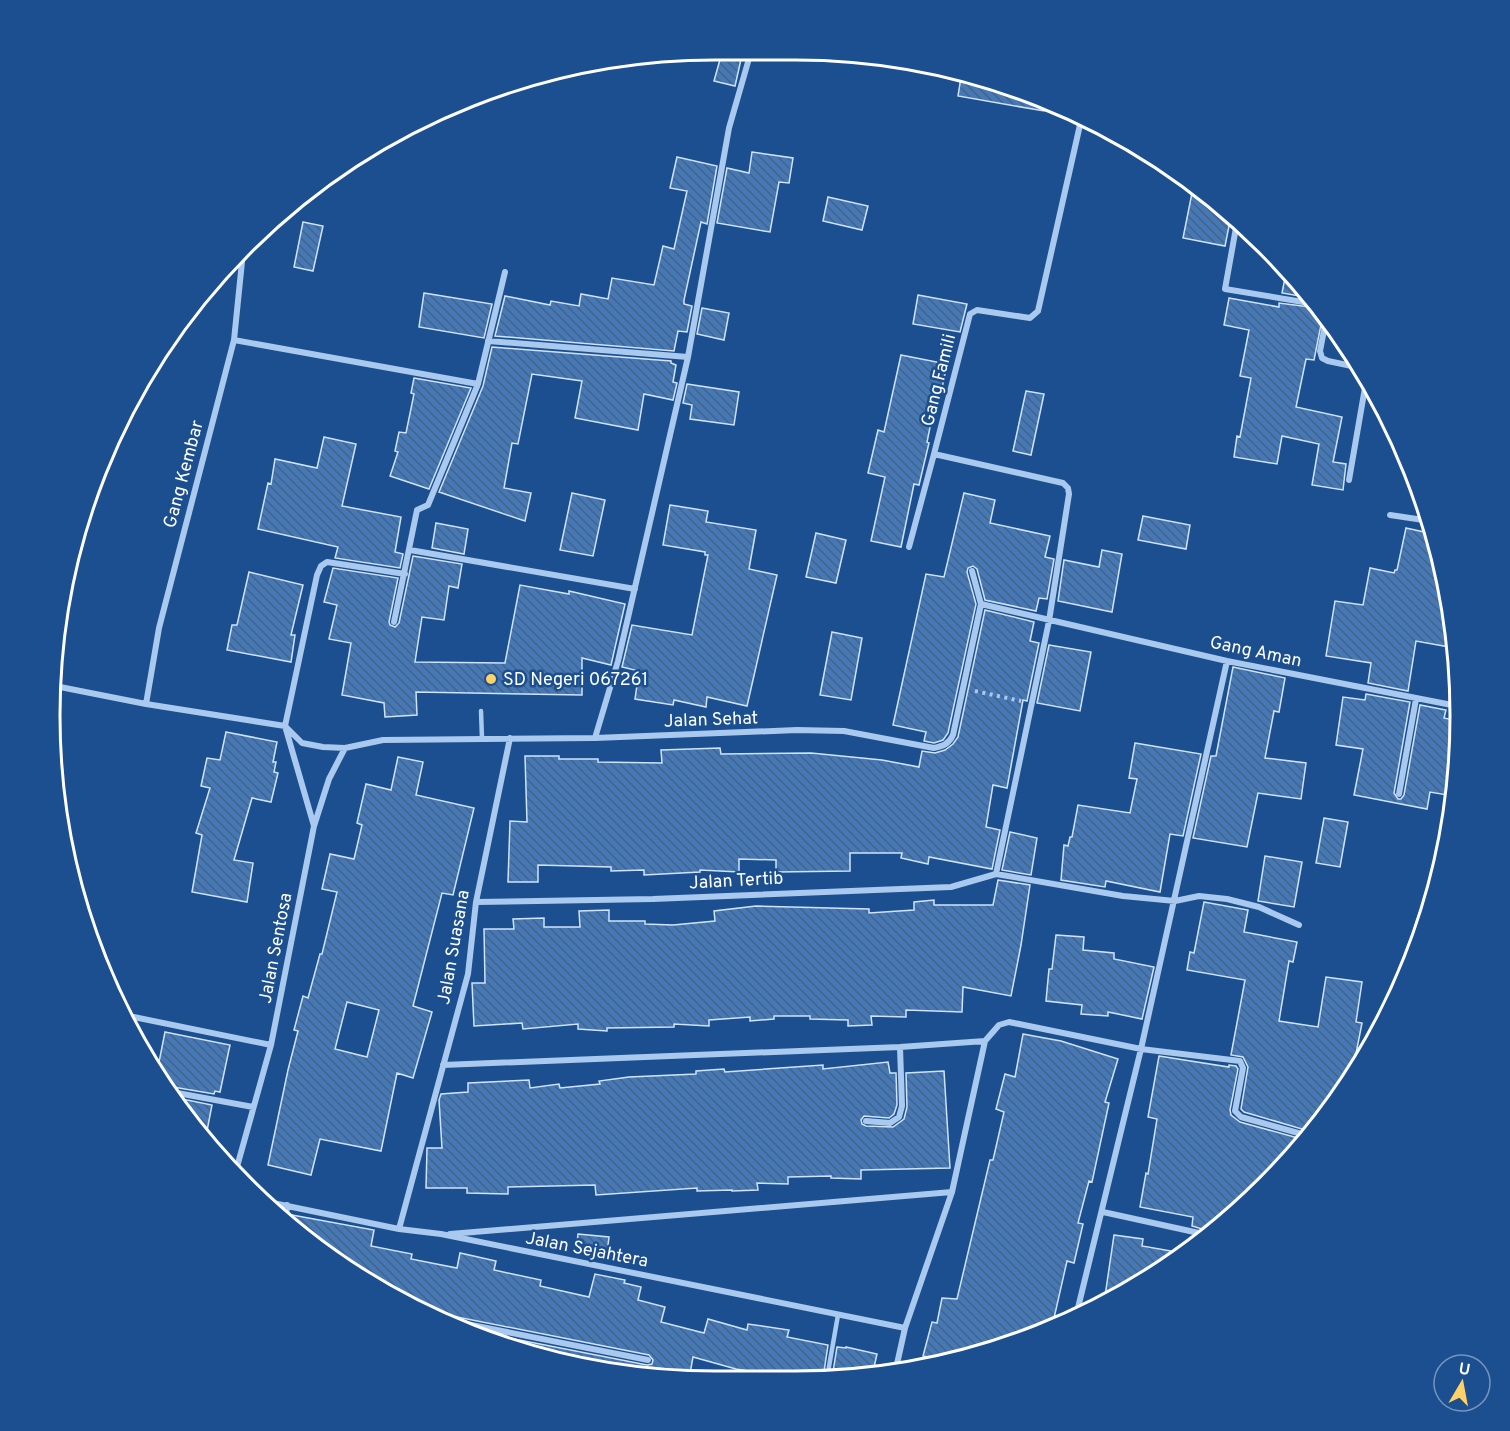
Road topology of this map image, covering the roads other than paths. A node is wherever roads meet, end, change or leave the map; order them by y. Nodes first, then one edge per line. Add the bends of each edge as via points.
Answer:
1 (749, 60) edge
2 (1080, 126) edge
3 (1235, 231) edge
4 (242, 263) edge
5 (506, 272) dead end
6 (1303, 302) edge
7 (1324, 329) edge
8 (234, 340) junction
9 (488, 341) junction
10 (688, 357) junction
11 (1349, 366) edge
12 (478, 384) junction
13 (1364, 392) edge
14 (934, 454) junction
15 (1349, 480) dead end
16 (1390, 515) dead end
17 (1420, 519) edge
18 (909, 547) dead end
19 (410, 550) junction
20 (972, 570) dead end
21 (405, 574) junction
22 (635, 589) junction
23 (981, 604) junction
24 (1049, 621) junction
25 (394, 622) dead end
26 (1227, 661) junction
27 (61, 687) edge
28 (1416, 699) junction
29 (146, 704) junction
30 (1450, 705) edge
31 (481, 711) dead end
32 (285, 726) junction
33 (510, 738) junction
34 (595, 738) junction
35 (482, 739) junction
36 (345, 748) junction
37 (1399, 794) dead end
38 (314, 826) junction
39 (996, 874) junction
40 (1175, 901) junction
41 (476, 902) junction
42 (1299, 925) dead end
43 (134, 1017) edge
44 (986, 1041) junction
45 (271, 1045) junction
46 (900, 1047) junction
47 (1142, 1049) junction
48 (444, 1065) junction
49 (180, 1093) edge
50 (253, 1107) junction
51 (866, 1121) dead end
52 (1299, 1134) edge
53 (238, 1164) edge
54 (952, 1192) junction
55 (279, 1204) edge
56 (287, 1206) junction
57 (287, 1211) edge
58 (1103, 1212) junction
59 (399, 1229) junction
60 (1199, 1232) edge
61 (441, 1234) junction
62 (1079, 1305) edge
63 (838, 1315) junction
64 (481, 1327) edge
65 (905, 1328) junction
66 (648, 1360) dead end
67 (898, 1362) edge
68 (828, 1370) edge

1 - 10 street via 729,128
2 - 14 street, Gang Famili via 1038,311 1030,318 977,309 970,314
3 - 6 street via 1225,289
4 - 8 street, Gang Kembar
5 - 9 street
7 - 11 street via 1322,358
8 - 12 street
8 - 29 street, Gang Kembar via 159,628
9 - 10 street
9 - 12 street
10 - 22 street
12 - 19 street via 428,505 417,510
13 - 15 street
14 - 18 street
14 - 24 street, Gang Famili via 1063,483 1068,488
16 - 17 street
19 - 21 street
19 - 22 street
20 - 23 street
21 - 25 street
21 - 32 street via 334,562 321,566
22 - 34 street
23 - 24 street
23 - 34 street, Jalan Sehat via 953,735 946,744 934,748 844,731 797,730
24 - 26 street, Gang Aman
24 - 39 street
26 - 28 street, Gang Aman
26 - 40 street
27 - 29 street
28 - 30 street, Gang Aman
28 - 37 street
29 - 32 street
31 - 35 lane
32 - 36 street, Jalan Sehat via 302,743
32 - 38 street, Jalan Sentosa
33 - 34 street, Jalan Sehat
33 - 35 street, Jalan Sehat
33 - 41 street, Jalan Suasana
35 - 36 street, Jalan Sehat via 383,740
36 - 38 street via 329,779
38 - 45 street, Jalan Sentosa
39 - 40 street
39 - 41 street, Jalan Tertib via 951,886
40 - 42 street via 1199,896 1227,899
40 - 47 street
41 - 48 street, Jalan Suasana via 468,974
43 - 45 street
44 - 46 street
44 - 47 street via 999,1025 1009,1022
44 - 54 street
45 - 50 street, Jalan Sentosa
46 - 48 street
46 - 51 street via 899,1117 890,1123
47 - 52 street via 1240,1061 1243,1068 1237,1114
47 - 58 street
48 - 59 street, Jalan Suasana
49 - 50 street
50 - 53 street, Jalan Sentosa
54 - 61 street
54 - 65 street
55 - 56 street, Jalan Sejahtera
56 - 57 street
56 - 59 street, Jalan Sejahtera
58 - 60 street
58 - 62 street
59 - 61 street, Jalan Sejahtera
61 - 63 street, Jalan Sejahtera
63 - 65 street, Jalan Sejahtera
63 - 68 lane
64 - 66 street
65 - 67 street

